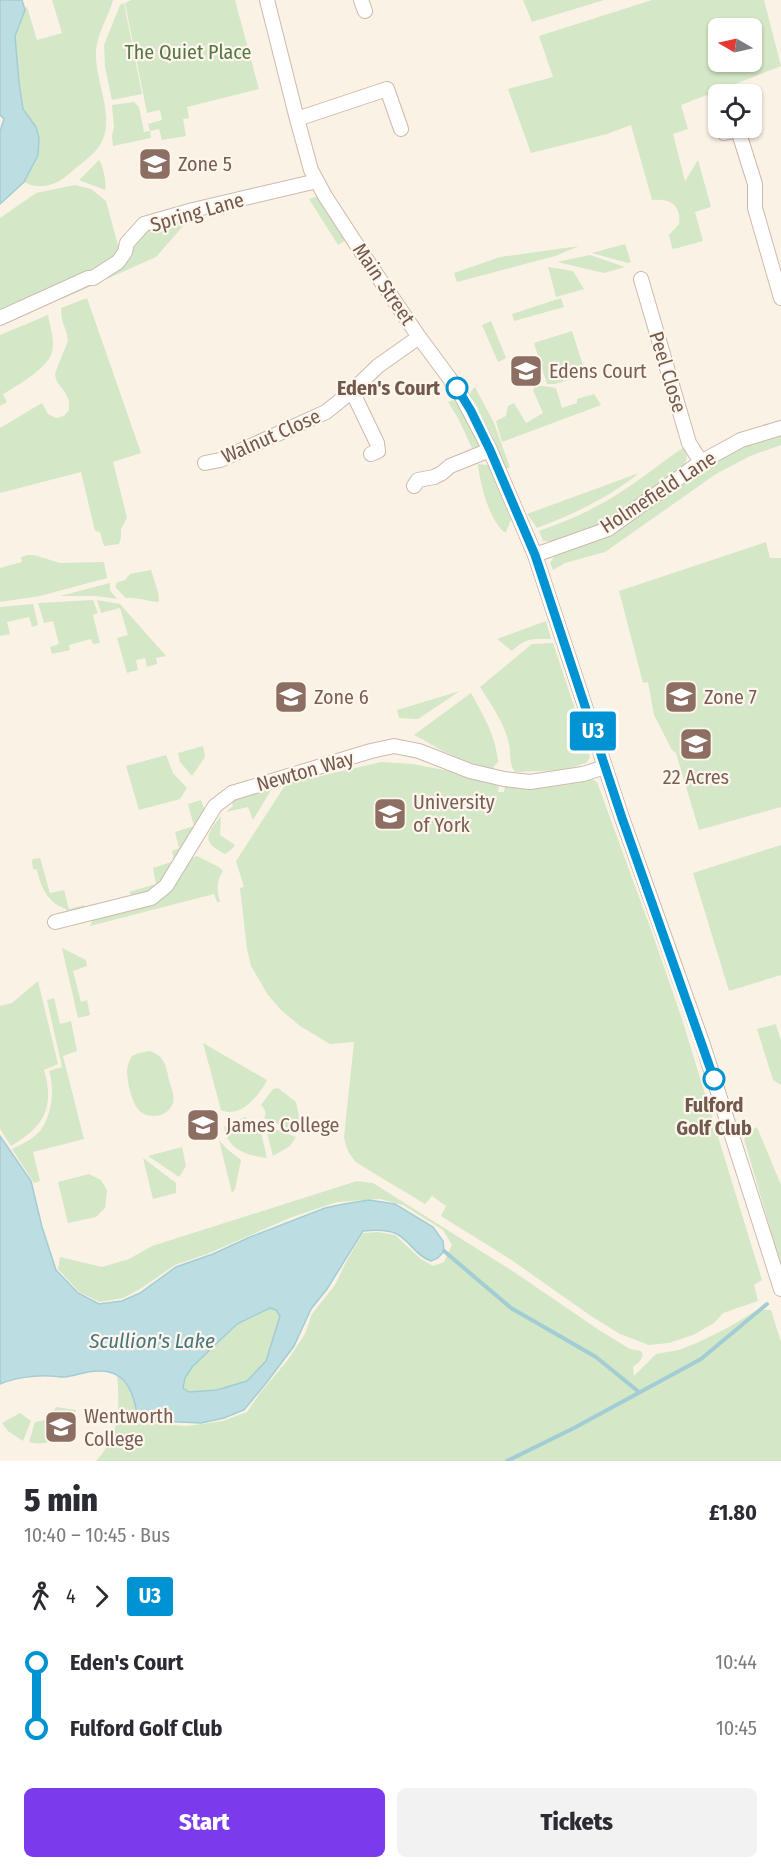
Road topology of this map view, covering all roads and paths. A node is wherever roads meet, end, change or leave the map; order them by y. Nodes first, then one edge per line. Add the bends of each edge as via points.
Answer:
1 (267, 0) edge
2 (297, 119) junction
3 (401, 129) dead end
4 (741, 138) edge
5 (317, 181) junction
6 (641, 279) dead end
7 (781, 298) edge
8 (0, 318) edge
9 (419, 337) junction
10 (352, 391) junction
11 (781, 428) edge
12 (490, 450) junction
13 (371, 454) dead end
14 (701, 462) junction
15 (205, 463) dead end
16 (414, 486) dead end
17 (535, 555) junction
18 (605, 767) junction
19 (56, 922) dead end
20 (781, 1289) edge

1 - 2 street, Main Street
2 - 3 street via 387,89
2 - 5 street, Main Street
4 - 7 street via 755,184 755,208
5 - 8 street, Spring Lane via 144,224 110,268
5 - 9 street, Main Street
6 - 14 street, Peel Close via 689,443
9 - 10 street, Walnut Close via 378,366
9 - 12 street, Main Street via 459,391
10 - 13 street via 377,443 378,451
10 - 15 street, Walnut Close via 326,412 220,460
11 - 14 street, Holmefield Lane via 741,440
12 - 16 street via 418,480
12 - 17 street, Main Street
14 - 17 street, Holmefield Lane via 608,529
17 - 18 street, Main Street
18 - 19 street, Newton Way via 530,782 470,771 419,751 394,746 365,753 231,793 215,806 166,886 151,898
18 - 20 street, Main Street via 702,1042

